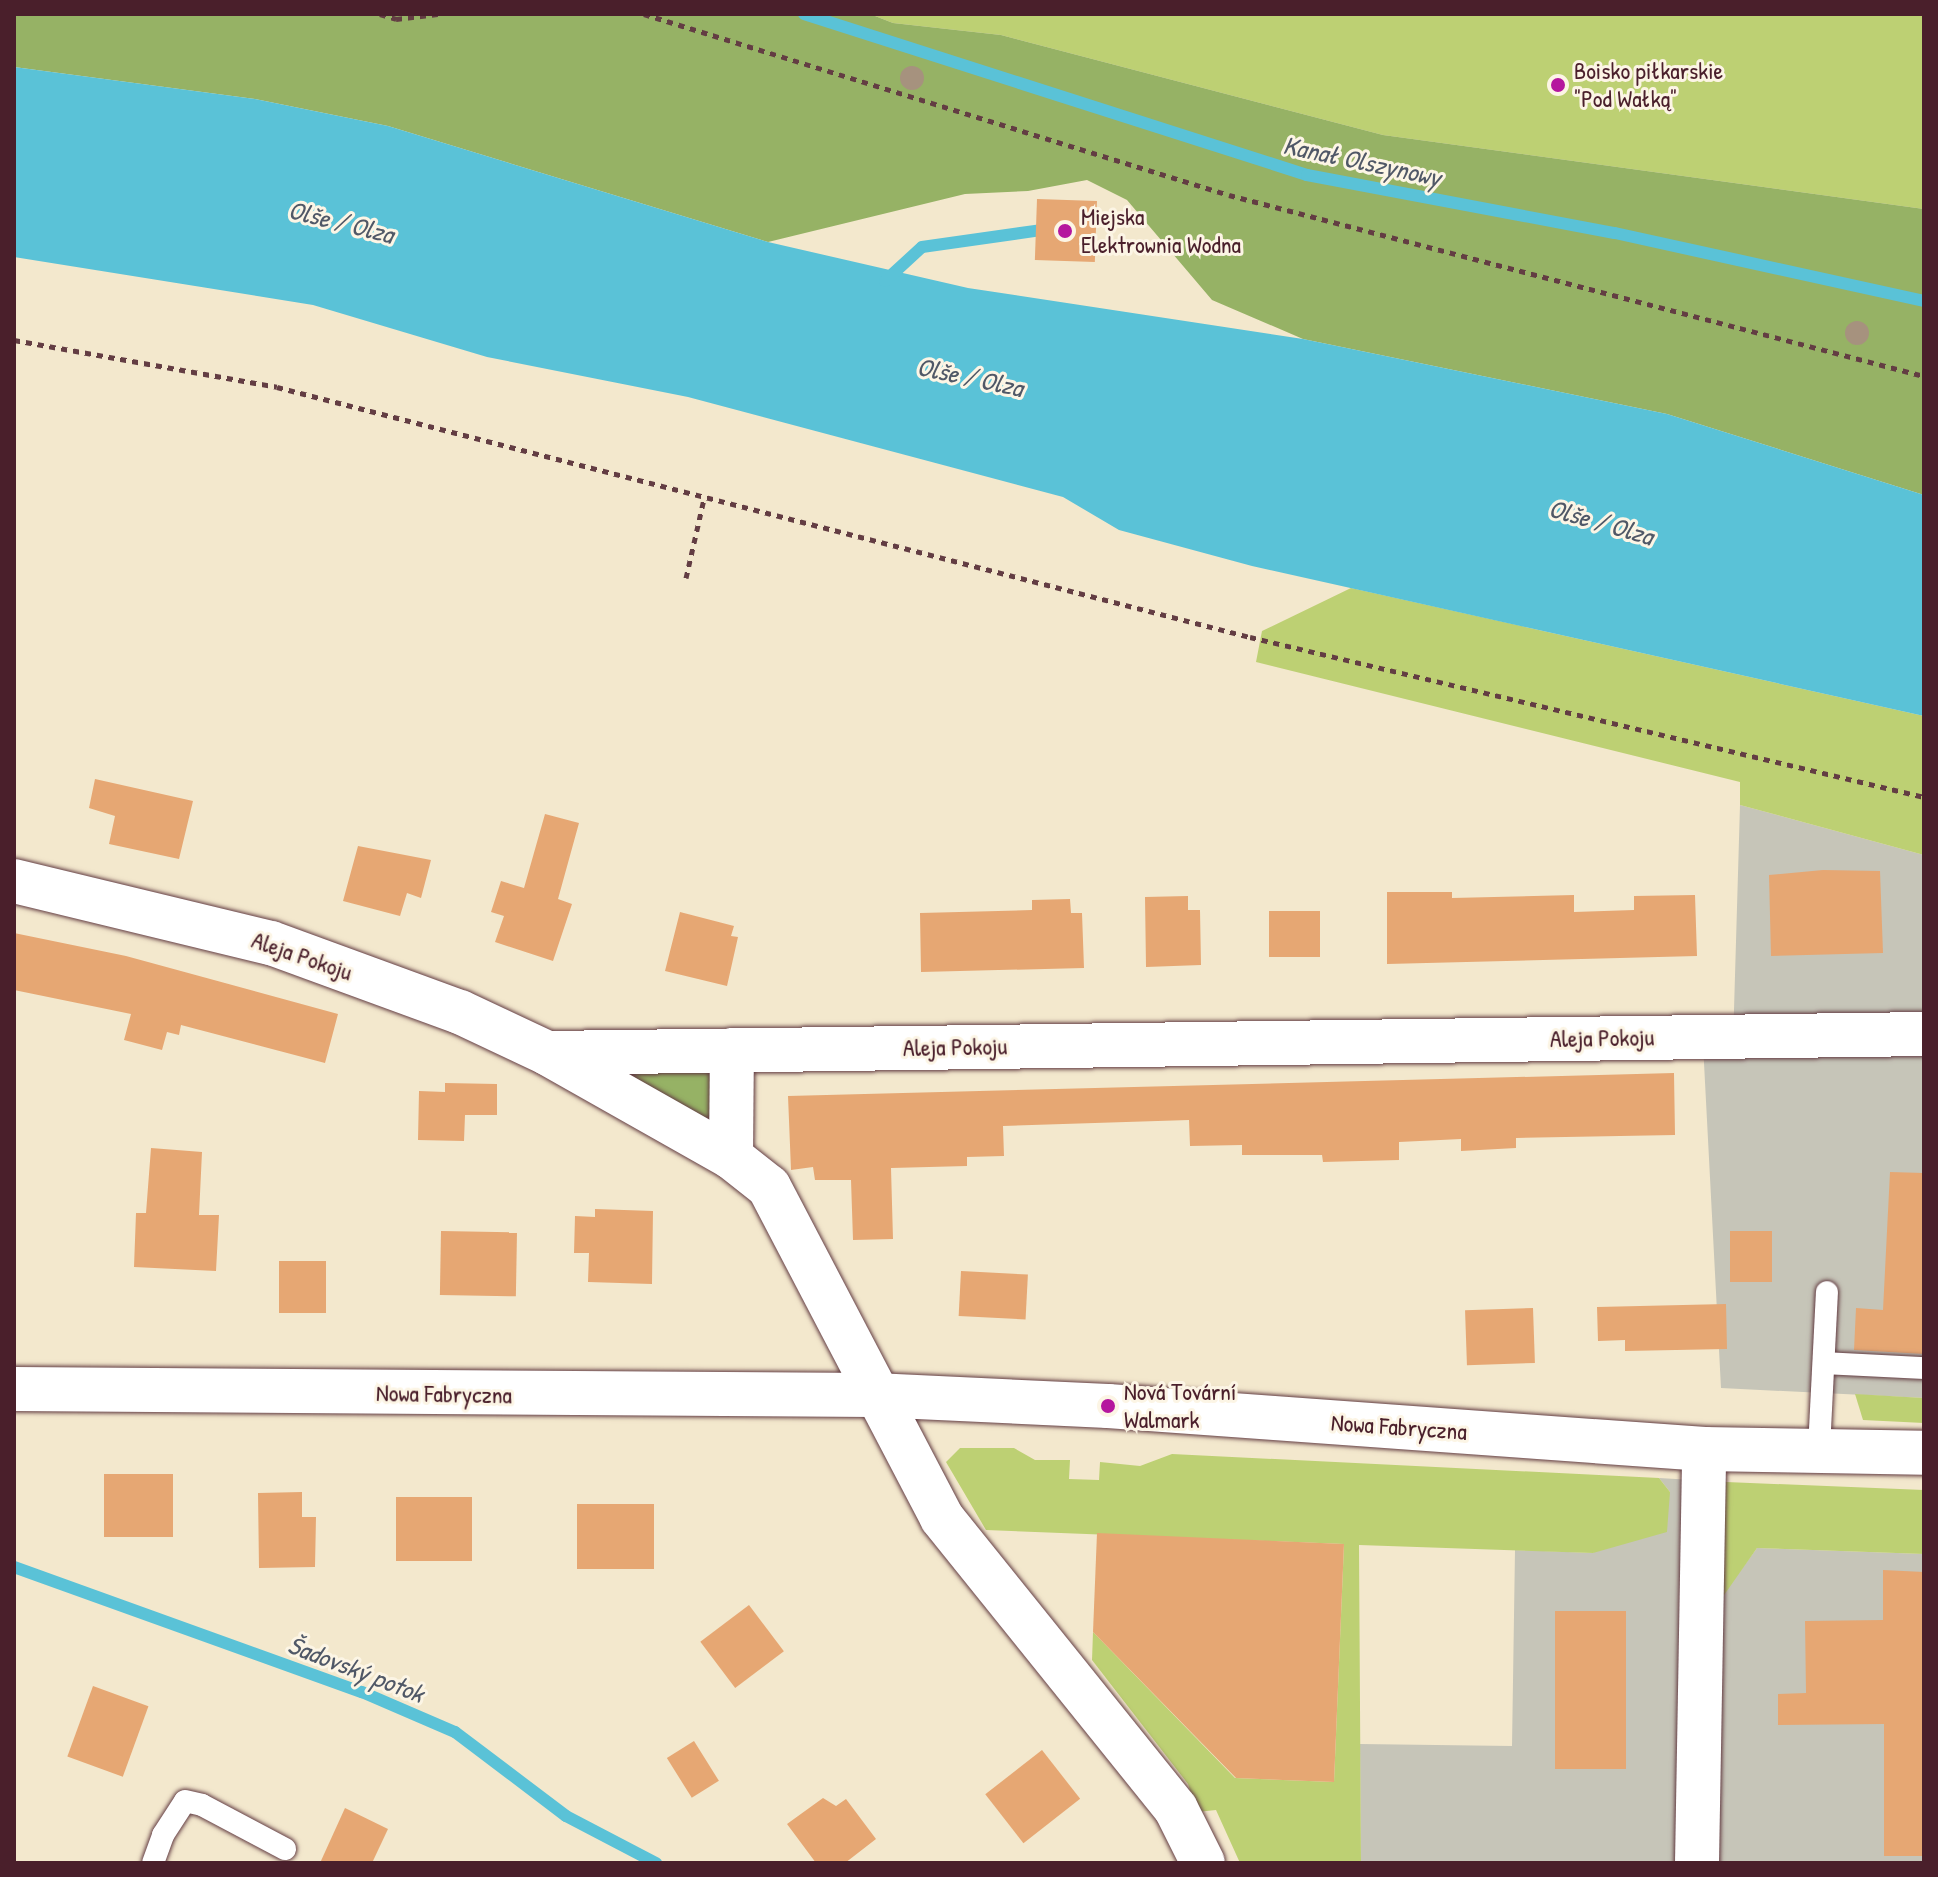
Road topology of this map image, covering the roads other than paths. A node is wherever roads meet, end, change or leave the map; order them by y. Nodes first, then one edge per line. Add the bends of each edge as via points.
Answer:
1 (14, 881) edge
2 (1924, 1034) edge
3 (732, 1050) junction
4 (547, 1053) junction
5 (731, 1157) junction
6 (1827, 1292) dead end
7 (1824, 1363) junction
8 (1924, 1368) edge
9 (14, 1389) edge
10 (874, 1395) junction
11 (1704, 1449) junction
12 (1819, 1449) junction
13 (1924, 1453) edge
14 (285, 1849) dead end
15 (153, 1863) edge
16 (1203, 1863) edge
17 (1697, 1863) edge

1 - 4 street, Aleja Pokoju via 271,943 460,1012
2 - 3 street, Aleja Pokoju
3 - 4 street, Aleja Pokoju
3 - 5 street
4 - 5 street
5 - 10 street via 769,1187
6 - 7 lane
7 - 8 lane
7 - 12 lane
9 - 10 street, Nowa Fabryczna
10 - 11 street, Nowa Fabryczna via 1108,1406
10 - 16 street via 942,1518 1176,1809
11 - 12 street, Nowa Fabryczna
11 - 17 street
12 - 13 street, Nowa Fabryczna
14 - 15 lane via 185,1801

